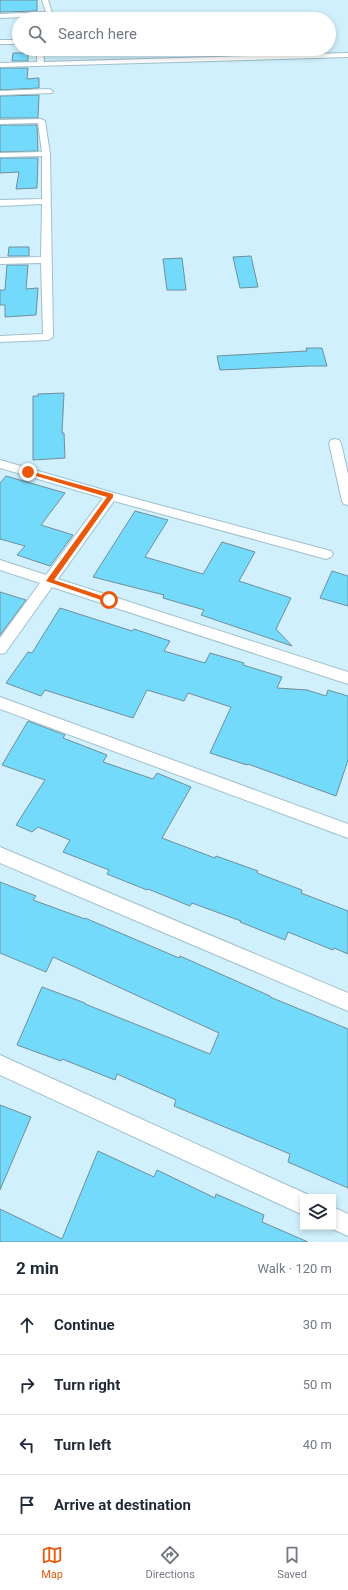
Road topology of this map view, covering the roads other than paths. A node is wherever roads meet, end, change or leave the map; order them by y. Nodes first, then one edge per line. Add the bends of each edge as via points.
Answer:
1 (45, 0) edge
2 (49, 12) edge
3 (0, 16) edge
4 (12, 16) edge
5 (0, 42) edge
6 (12, 42) edge
7 (336, 55) edge
8 (348, 55) edge
9 (40, 56) edge
10 (314, 56) edge
11 (41, 64) junction
12 (0, 66) edge
13 (49, 91) dead end
14 (0, 92) edge
15 (0, 122) edge
16 (46, 154) junction
17 (0, 155) edge
18 (47, 201) junction
19 (0, 203) edge
20 (46, 260) junction
21 (0, 261) edge
22 (0, 339) edge
23 (334, 442) dead end
24 (0, 464) edge
25 (111, 496) junction
26 (348, 501) edge
27 (326, 554) dead end
28 (0, 565) edge
29 (50, 581) junction
30 (0, 650) edge
31 (348, 678) edge
32 (0, 703) edge
33 (348, 830) edge
34 (0, 855) edge
35 (348, 1002) edge
36 (0, 1064) edge
37 (300, 1203) edge
38 (336, 1219) edge
39 (348, 1225) edge

1 - 2 street
3 - 4 street
5 - 6 street
7 - 8 street
9 - 11 street
10 - 11 street
11 - 12 street
13 - 14 street
15 - 16 street via 41,121
16 - 17 street
16 - 18 street
18 - 19 street
18 - 20 street
20 - 21 street
20 - 22 street via 48,336
23 - 26 street
24 - 25 street
25 - 27 street
25 - 29 street
28 - 29 street
29 - 30 street
29 - 31 street
32 - 33 street
34 - 35 street
36 - 37 street
38 - 39 street

